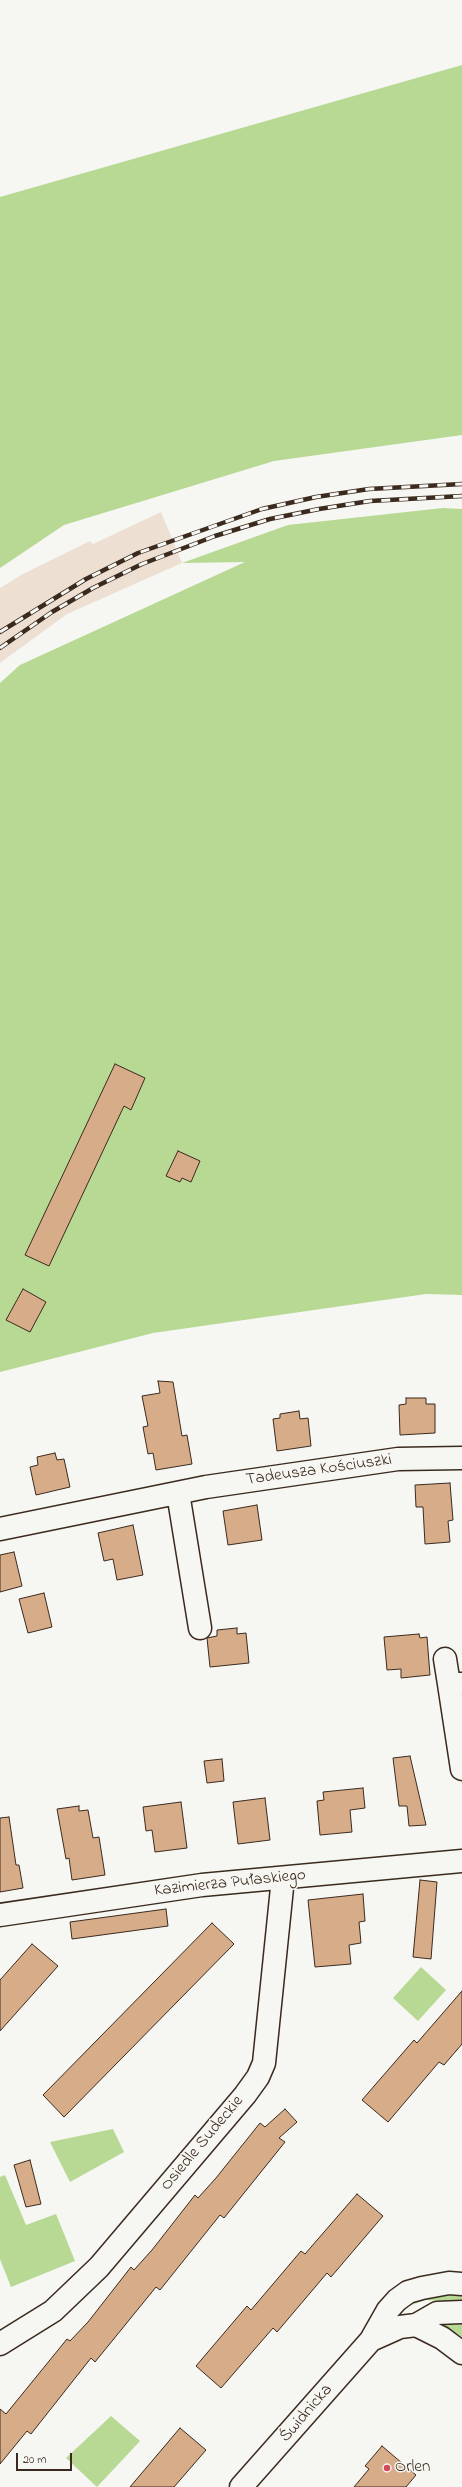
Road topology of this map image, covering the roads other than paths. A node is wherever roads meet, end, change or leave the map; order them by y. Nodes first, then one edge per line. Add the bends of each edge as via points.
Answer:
1 (462, 1458) edge
2 (178, 1493) junction
3 (0, 1529) edge
4 (200, 1628) dead end
5 (445, 1659) dead end
6 (456, 1684) edge
7 (462, 1769) edge
8 (462, 1861) edge
9 (283, 1878) junction
10 (0, 1915) edge
11 (462, 2284) edge
12 (462, 2312) edge
13 (416, 2325) junction
14 (371, 2340) junction
15 (0, 2344) edge
16 (462, 2353) edge
17 (241, 2487) edge

1 - 2 street, Tadeusza Kościuszki via 398,1459
2 - 3 street, Tadeusza Kościuszki
2 - 4 street
5 - 6 street
6 - 7 street
8 - 9 street, Kazimierza Pułaskiego
9 - 10 street, Kazimierza Pułaskiego via 202,1885
9 - 15 street, Osiedle Sudeckie via 264,2063 258,2076 245,2095 99,2267 54,2311
11 - 14 street, Świdnicka via 449,2283 408,2292 388,2310
12 - 13 street, Świdnicka via 437,2313
13 - 14 street, Świdnicka via 400,2327
13 - 16 street via 442,2338
14 - 17 street, Świdnicka

